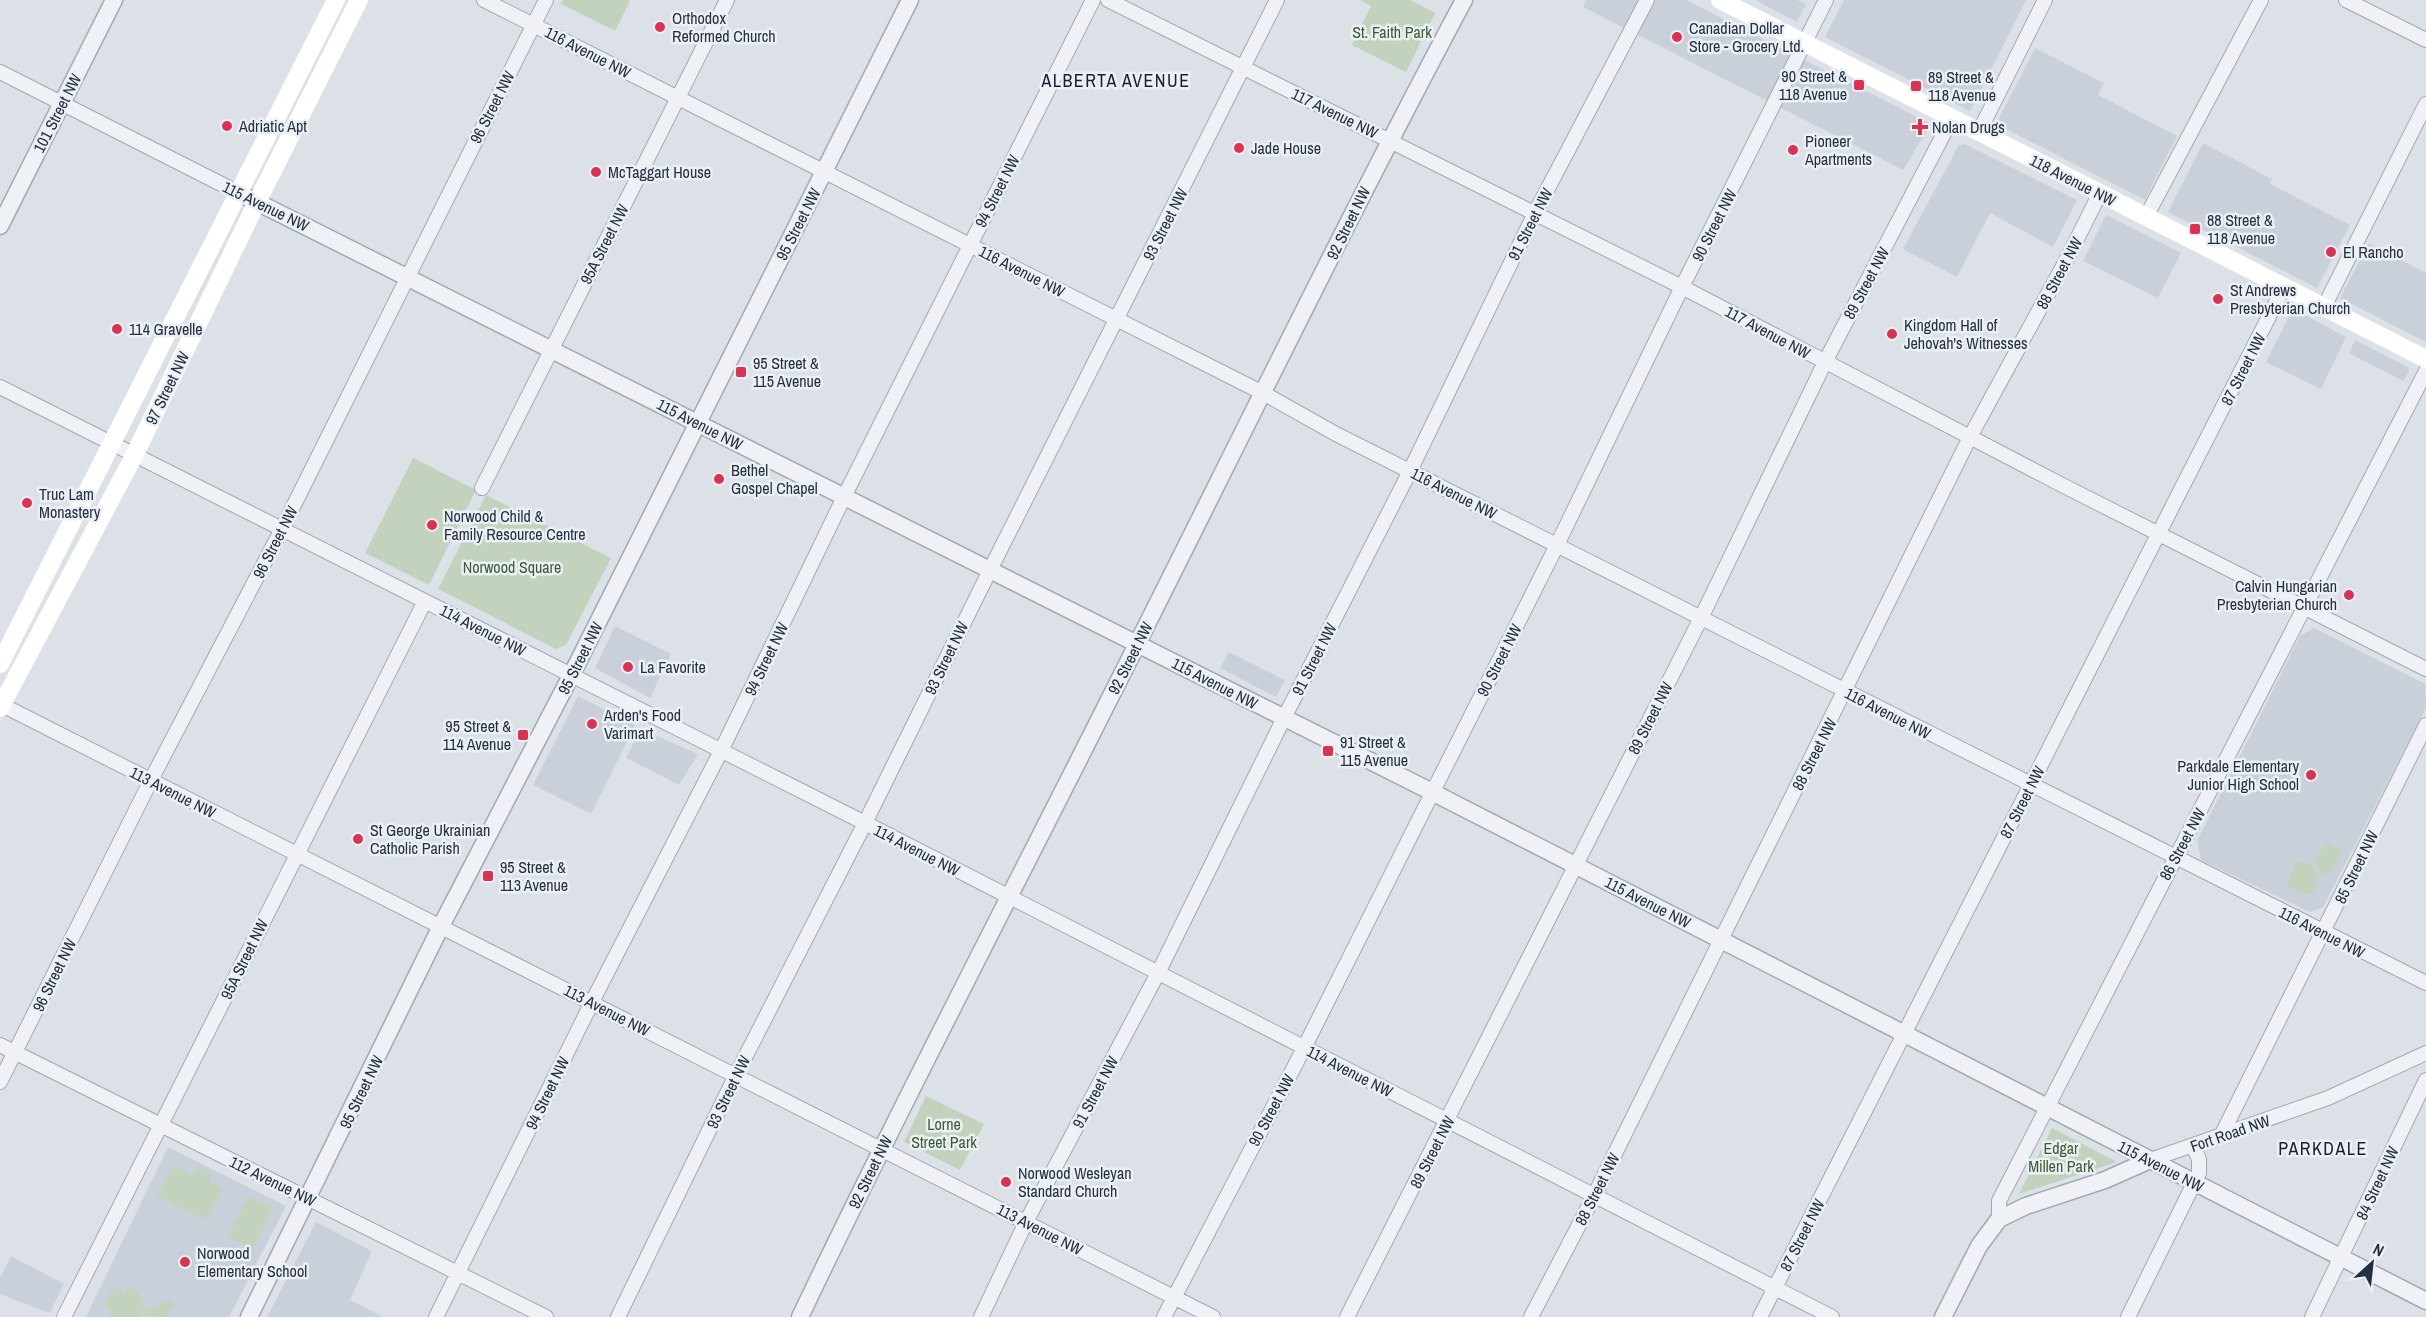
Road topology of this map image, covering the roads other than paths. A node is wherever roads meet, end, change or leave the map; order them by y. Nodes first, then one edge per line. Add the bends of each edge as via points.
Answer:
1 (114, 0) edge
2 (336, 0) edge
3 (359, 0) edge
4 (484, 0) edge
5 (546, 0) edge
6 (727, 0) edge
7 (910, 0) edge
8 (1093, 0) edge
9 (1108, 0) edge
10 (1278, 0) edge
11 (1464, 0) edge
12 (1647, 0) edge
13 (1720, 0) edge
14 (1826, 0) edge
15 (2045, 0) edge
16 (2261, 0) edge
17 (2346, 0) edge
18 (533, 25) junction
19 (2426, 40) edge
20 (1805, 44) junction
21 (1244, 68) junction
22 (0, 72) edge
23 (678, 97) junction
24 (62, 103) junction
25 (2426, 104) edge
26 (1952, 118) junction
27 (1979, 132) junction
28 (1389, 140) junction
29 (825, 171) junction
30 (239, 193) junction
31 (2100, 193) junction
32 (257, 202) junction
33 (1535, 213) junction
34 (2146, 217) junction
35 (0, 226) edge
36 (970, 245) junction
37 (406, 277) junction
38 (1682, 287) junction
39 (2284, 287) junction
40 (2324, 307) junction
41 (1117, 319) junction
42 (552, 350) junction
43 (2426, 360) edge
44 (1825, 362) junction
45 (2426, 371) edge
46 (0, 387) edge
47 (1263, 393) junction
48 (698, 423) junction
49 (1970, 437) junction
50 (113, 443) junction
51 (135, 454) junction
52 (1410, 471) junction
53 (482, 488) dead end
54 (844, 497) junction
55 (282, 528) junction
56 (2158, 532) junction
57 (1557, 545) junction
58 (990, 570) junction
59 (425, 601) junction
60 (2303, 608) junction
61 (1701, 618) junction
62 (1137, 644) junction
63 (0, 664) edge
64 (2426, 669) edge
65 (572, 675) junction
66 (1846, 691) junction
67 (1, 706) edge
68 (1284, 718) junction
69 (2426, 725) edge
70 (722, 751) junction
71 (151, 780) junction
72 (2031, 785) junction
73 (1432, 792) junction
74 (865, 823) junction
75 (296, 854) junction
76 (2175, 856) junction
77 (1575, 864) junction
78 (1010, 897) junction
79 (441, 926) junction
80 (2324, 933) junction
81 (1721, 940) junction
82 (1158, 973) junction
83 (2426, 983) edge
84 (592, 1002) junction
85 (1904, 1035) junction
86 (0, 1045) edge
87 (1304, 1048) junction
88 (15, 1052) junction
89 (2426, 1053) edge
90 (736, 1075) junction
91 (2426, 1080) edge
92 (0, 1082) edge
93 (2047, 1108) junction
94 (1448, 1121) junction
95 (161, 1125) junction
96 (2221, 1136) junction
97 (2193, 1146) junction
98 (881, 1148) junction
99 (2151, 1160) junction
100 (2194, 1183) junction
101 (1594, 1196) junction
102 (308, 1199) junction
103 (1998, 1220) junction
104 (1026, 1222) junction
105 (2342, 1257) junction
106 (459, 1273) junction
107 (1775, 1288) junction
108 (1173, 1297) junction
109 (2426, 1301) edge
110 (64, 1317) edge
111 (249, 1317) edge
112 (436, 1317) edge
113 (546, 1317) edge
114 (618, 1317) edge
115 (800, 1317) edge
116 (981, 1317) edge
117 (1164, 1317) edge
118 (1213, 1317) edge
119 (1347, 1317) edge
120 (1531, 1317) edge
121 (1760, 1317) edge
122 (1832, 1317) edge
123 (1943, 1317) edge
124 (2127, 1317) edge
125 (2312, 1317) edge

1 - 24 street, 101 Street NW
2 - 30 main road, 97 Street NW
3 - 32 main road, 97 Street NW
4 - 18 street, 116 Avenue NW
5 - 18 street, 96 Street NW
6 - 23 street, 95A Street NW
7 - 29 street, 95 Street NW
8 - 36 street, 94 Street NW
9 - 21 street, 117 Avenue NW
10 - 21 street, 93 Street NW
11 - 28 street, 92 Street NW
12 - 33 street, 91 Street NW
13 - 20 main road, 118 Avenue NW
14 - 20 street, 90 Street NW
15 - 27 street
16 - 34 street
17 - 19 street
18 - 23 street, 116 Avenue NW
18 - 37 street, 96 Street NW
20 - 26 main road, 118 Avenue NW
20 - 38 street, 90 Street NW
21 - 28 street, 117 Avenue NW
21 - 41 street, 93 Street NW
22 - 24 street, 115 Avenue NW
23 - 29 street, 116 Avenue NW
23 - 42 street, 95A Street NW
24 - 30 street, 115 Avenue NW
24 - 35 street, 101 Street NW
25 - 40 street
26 - 27 main road, 118 Avenue NW
26 - 44 street, 89 Street NW
27 - 31 main road, 118 Avenue NW
28 - 33 street, 117 Avenue NW
28 - 47 street, 92 Street NW
29 - 36 street, 116 Avenue NW
29 - 48 street, 95 Street NW
30 - 32 street, 115 Avenue NW
30 - 50 main road, 97 Street NW
31 - 34 main road, 118 Avenue NW
31 - 49 street, 88 Street NW
32 - 37 street, 115 Avenue NW
32 - 51 main road, 97 Street NW
33 - 38 street, 117 Avenue NW
33 - 52 street, 91 Street NW
34 - 39 main road, 118 Avenue NW
36 - 41 street, 116 Avenue NW
36 - 54 street, 94 Street NW
37 - 42 street, 115 Avenue NW
37 - 55 street, 96 Street NW
38 - 44 street, 117 Avenue NW
38 - 57 street, 90 Street NW
39 - 40 main road, 118 Avenue NW
39 - 56 street, 87 Street NW
40 - 43 main road, 118 Avenue NW
41 - 47 street, 116 Avenue NW
41 - 58 street, 93 Street NW
42 - 48 street, 115 Avenue NW
42 - 53 street, 95A Street NW
44 - 49 street, 117 Avenue NW
44 - 61 street, 89 Street NW
45 - 60 street, 86 Street NW
46 - 50 street, 114 Avenue NW
47 - 52 street, 116 Avenue NW
47 - 62 street, 92 Street NW
48 - 54 street, 115 Avenue NW
48 - 65 street, 95 Street NW
49 - 56 street, 117 Avenue NW
49 - 66 street, 88 Street NW
50 - 51 street, 114 Avenue NW
50 - 63 main road, 97 Street NW
51 - 55 street, 114 Avenue NW
51 - 67 main road, 97 Street NW
52 - 57 street, 116 Avenue NW
52 - 68 street, 91 Street NW
54 - 58 street, 115 Avenue NW
54 - 70 street, 94 Street NW
55 - 59 street, 114 Avenue NW
55 - 71 street, 96 Street NW
56 - 60 street, 117 Avenue NW
56 - 72 street, 87 Street NW
57 - 61 street, 116 Avenue NW
57 - 73 street, 90 Street NW
58 - 62 street, 115 Avenue NW
58 - 74 street, 93 Street NW
59 - 65 street, 114 Avenue NW
59 - 75 street, 95A Street NW
60 - 64 street, 117 Avenue NW
60 - 76 street, 86 Street NW
61 - 66 street, 116 Avenue NW
61 - 77 street, 89 Street NW
62 - 68 street, 115 Avenue NW
62 - 78 street, 92 Street NW
65 - 70 street, 114 Avenue NW
65 - 79 street, 95 Street NW
66 - 72 street, 116 Avenue NW
66 - 81 street, 88 Street NW
67 - 71 street, 113 Avenue NW
68 - 73 street, 115 Avenue NW
68 - 82 street, 91 Street NW
69 - 80 street, 85 Street NW
70 - 74 street, 114 Avenue NW
70 - 84 street, 94 Street NW
71 - 75 street, 113 Avenue NW
71 - 88 street, 96 Street NW
72 - 76 street, 116 Avenue NW
72 - 85 street, 87 Street NW
73 - 77 street, 115 Avenue NW
73 - 87 street, 90 Street NW
74 - 78 street, 114 Avenue NW
74 - 90 street, 93 Street NW
75 - 79 street, 113 Avenue NW
75 - 95 street, 95A Street NW
76 - 80 street, 116 Avenue NW
76 - 93 street, 86 Street NW
77 - 81 street, 115 Avenue NW
77 - 94 street, 89 Street NW
78 - 82 street, 114 Avenue NW
78 - 98 street, 92 Street NW
79 - 84 street, 113 Avenue NW
79 - 102 street, 95 Street NW
80 - 83 street, 116 Avenue NW
80 - 96 street, 85 Street NW
81 - 85 street, 115 Avenue NW
81 - 101 street, 88 Street NW
82 - 87 street, 114 Avenue NW
82 - 104 street, 91 Street NW
84 - 90 street, 113 Avenue NW
84 - 106 street, 94 Street NW
85 - 93 street, 115 Avenue NW
85 - 107 street, 87 Street NW
86 - 88 street, 112 Avenue NW
87 - 94 street, 114 Avenue NW
87 - 108 street, 90 Street NW
88 - 92 street, 96 Street NW
88 - 95 street, 112 Avenue NW
89 - 96 street, Fort Road NW via 2328,1098
90 - 98 street, 113 Avenue NW
90 - 114 street, 93 Street NW
91 - 105 street, 84 Street NW
93 - 99 street, 115 Avenue NW
93 - 103 street, 86 Street NW via 1999,1201
94 - 101 street, 114 Avenue NW
94 - 119 street, 89 Street NW
95 - 102 street, 112 Avenue NW
95 - 110 street, 95A Street NW
96 - 97 street, Fort Road NW
97 - 99 street, Fort Road NW
97 - 100 street via 2200,1166
98 - 104 street, 113 Avenue NW
98 - 115 street, 92 Street NW
99 - 100 street, 115 Avenue NW
99 - 103 street, Fort Road NW
100 - 105 street, 115 Avenue NW
100 - 124 street
101 - 107 street, 114 Avenue NW
101 - 120 street, 88 Street NW
102 - 106 street, 112 Avenue NW
102 - 111 street, 95 Street NW
103 - 123 street, 86 Street NW via 1979,1246
104 - 108 street, 113 Avenue NW
104 - 116 street, 91 Street NW
105 - 109 street, 115 Avenue NW
105 - 125 street, 84 Street NW
106 - 112 street, 94 Street NW
106 - 113 street, 112 Avenue NW
107 - 121 street, 87 Street NW
107 - 122 street, 114 Avenue NW
108 - 117 street, 90 Street NW
108 - 118 street, 113 Avenue NW

